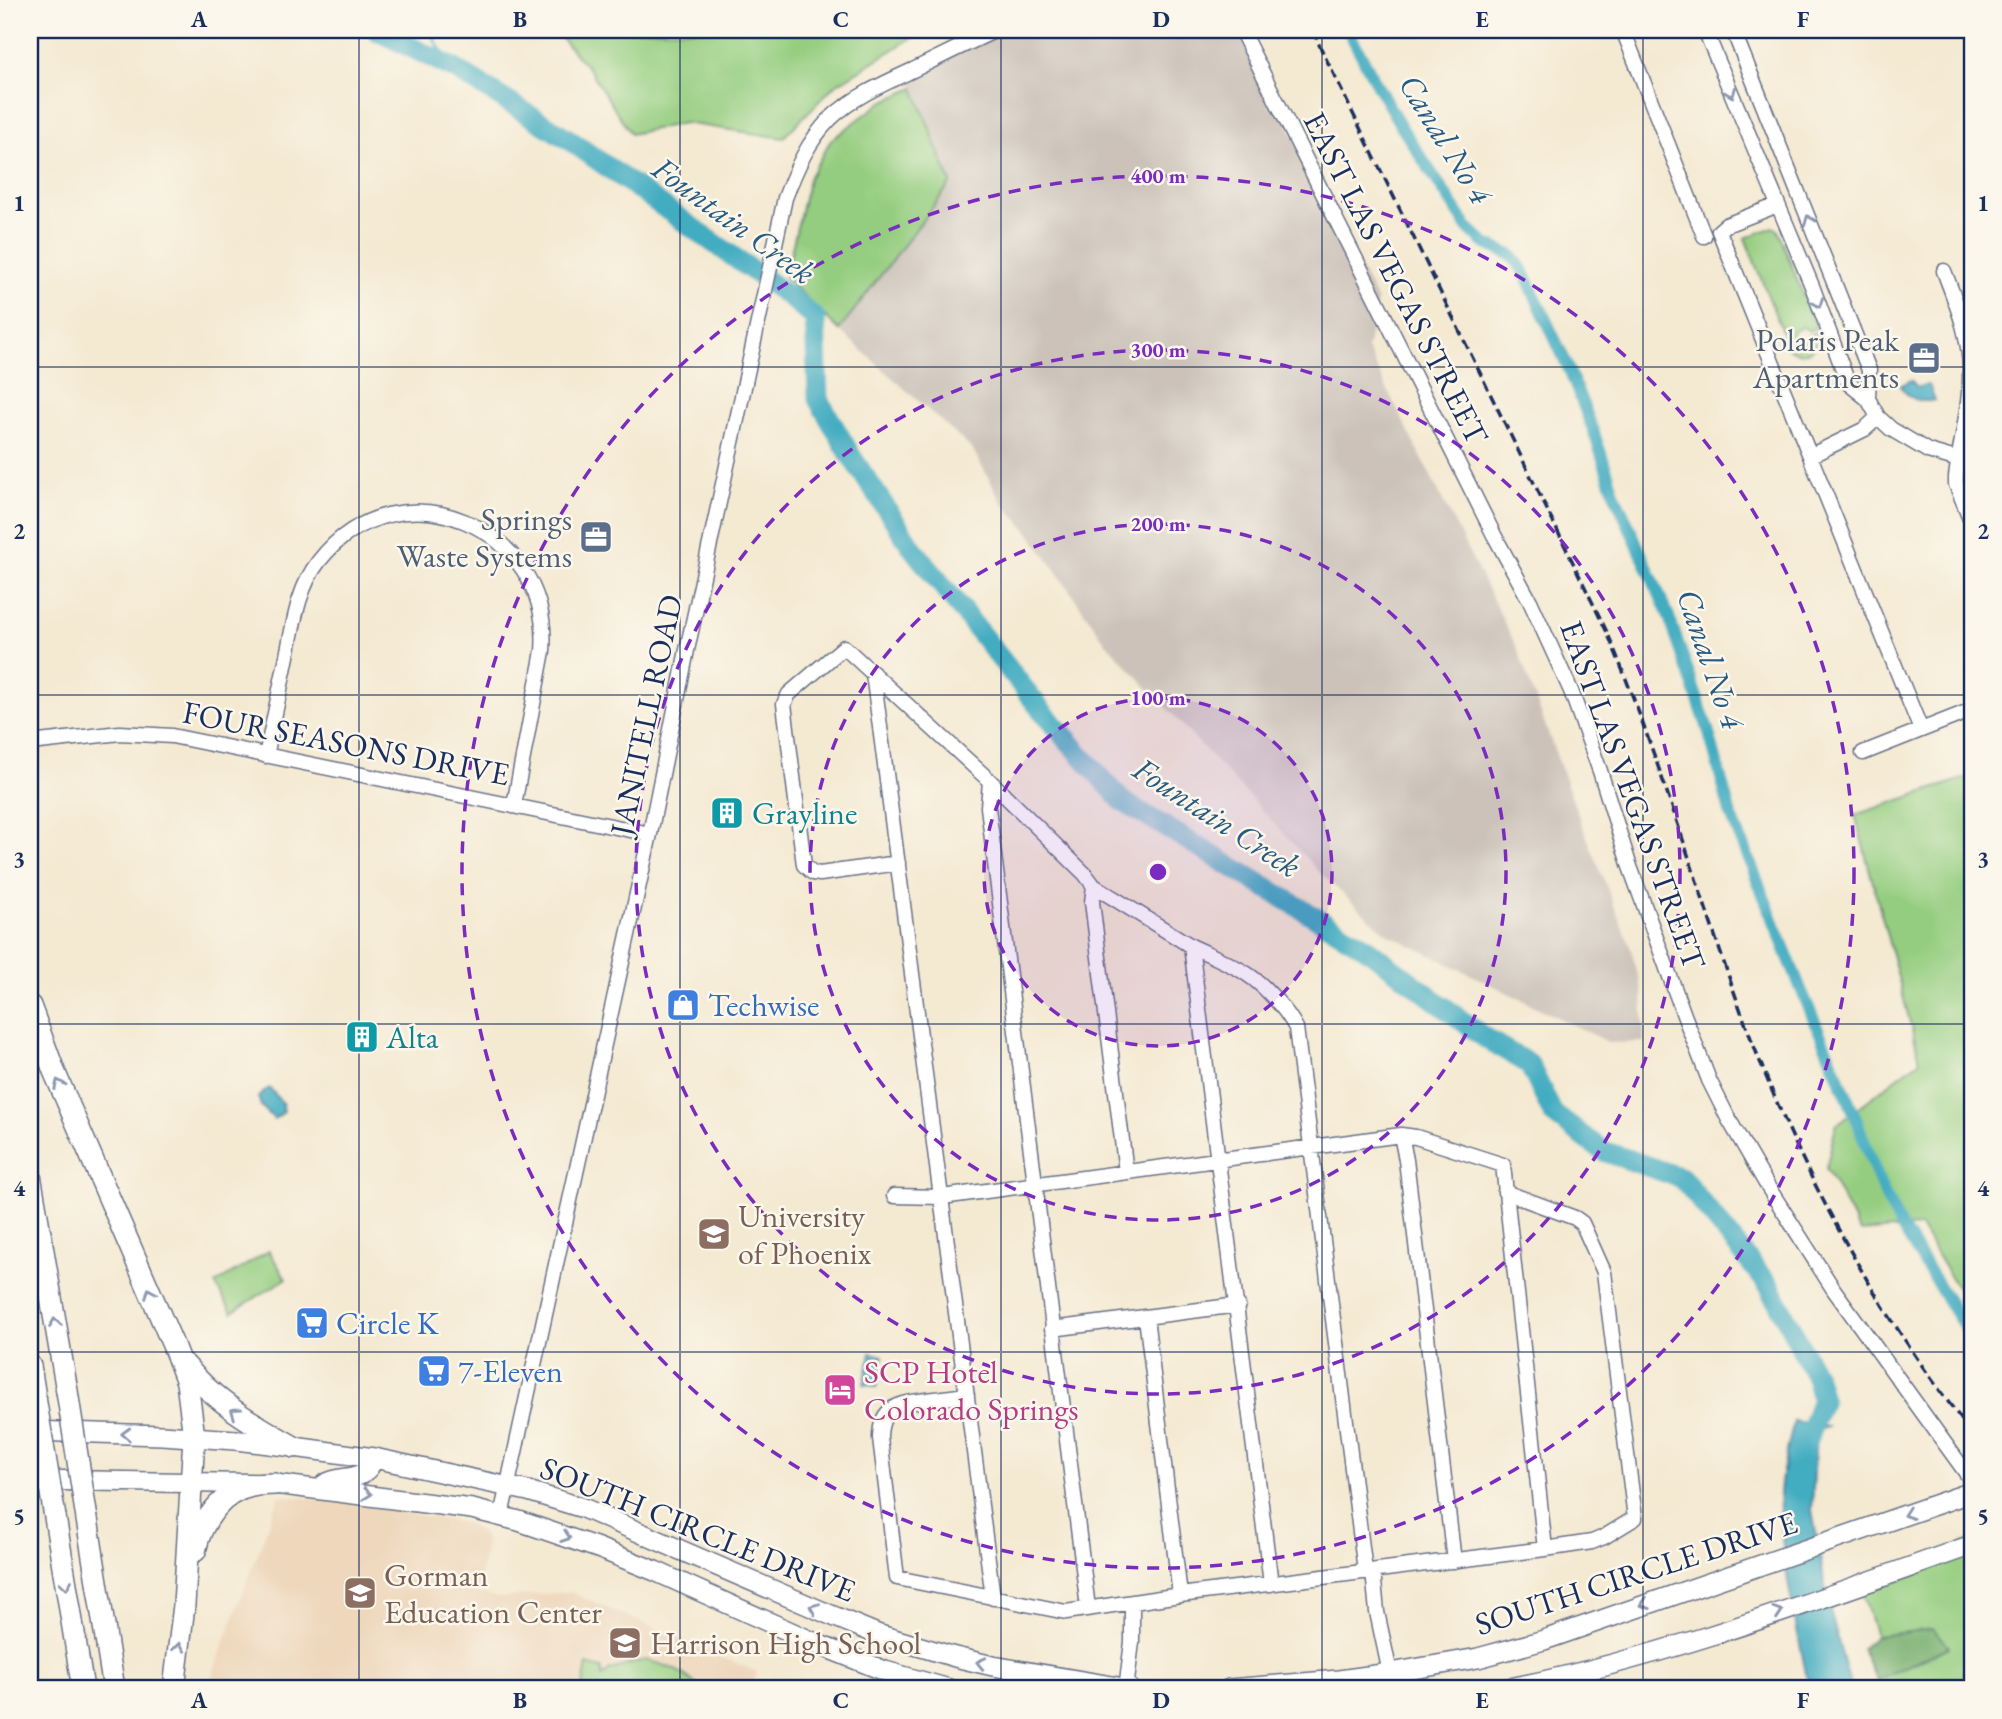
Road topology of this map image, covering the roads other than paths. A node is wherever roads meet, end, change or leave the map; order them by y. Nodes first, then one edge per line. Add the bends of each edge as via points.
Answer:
1 (996, 30) edge
2 (1241, 30) edge
3 (1623, 30) edge
4 (1705, 30) edge
5 (1733, 30) edge
6 (1777, 205) junction
7 (1704, 236) dead end
8 (1944, 271) dead end
9 (1868, 399) junction
10 (1878, 417) junction
11 (1810, 456) junction
12 (1967, 462) edge
13 (1972, 523) edge
14 (873, 673) junction
15 (1972, 710) edge
16 (1921, 730) junction
17 (30, 743) edge
18 (1863, 752) dead end
19 (267, 755) junction
20 (990, 780) junction
21 (514, 805) junction
22 (650, 834) junction
23 (898, 863) junction
24 (1094, 886) junction
25 (1192, 946) junction
26 (30, 1006) edge
27 (1401, 1135) junction
28 (1312, 1147) junction
29 (1218, 1160) junction
30 (1126, 1172) junction
31 (30, 1175) edge
32 (1034, 1185) junction
33 (1505, 1192) junction
34 (894, 1196) dead end
35 (942, 1197) junction
36 (1238, 1305) junction
37 (1146, 1317) junction
38 (1052, 1329) junction
39 (177, 1356) junction
40 (30, 1366) edge
41 (967, 1395) junction
42 (30, 1431) edge
43 (194, 1437) junction
44 (294, 1447) junction
45 (374, 1458) junction
46 (30, 1480) edge
47 (1972, 1481) edge
48 (192, 1483) junction
49 (275, 1483) junction
50 (508, 1486) junction
51 (318, 1488) junction
52 (1972, 1492) edge
53 (501, 1516) junction
54 (1972, 1545) edge
55 (1545, 1549) junction
56 (1454, 1561) junction
57 (1369, 1571) junction
58 (1271, 1584) junction
59 (1180, 1595) junction
60 (993, 1598) junction
61 (1132, 1602) junction
62 (184, 1605) junction
63 (1088, 1608) junction
64 (1391, 1673) junction
65 (83, 1689) edge
66 (114, 1689) edge
67 (174, 1689) edge
68 (949, 1689) edge
69 (1127, 1689) edge
70 (1229, 1689) edge
71 (1504, 1689) edge

1 - 22 street, JANITELL ROAD via 855,101 831,118 800,162 785,198
2 - 47 street, EAST LAS VEGAS STREET via 1530,601 1571,691 1684,1015 1728,1118 1834,1290
3 - 7 street
4 -> 6 street
9 -> 5 street via 1870,370
6 -> 9 street via 1848,383
6 - 11 street via 1719,231
8 - 12 street via 1967,342
9 - 10 street
10 - 11 street via 1865,429
10 - 12 street via 1928,451
11 - 16 street
12 - 13 street via 1956,484
14 - 20 street
14 - 23 street
14 - 23 street via 844,647 786,698 804,865 820,874
15 - 16 street
16 - 18 street
17 - 19 street, FOUR SEASONS DRIVE via 136,733
19 - 21 street, FOUR SEASONS DRIVE
19 - 21 street via 296,613 319,561 371,520 401,512 440,514 469,522 496,539 523,567 538,600 543,651
20 - 24 street
20 - 32 street via 988,807
21 - 22 street, FOUR SEASONS DRIVE
22 - 50 street, JANITELL ROAD
23 - 35 street
24 - 25 street
24 - 30 street
25 - 28 street via 1255,980 1290,1017 1296,1028
25 - 29 street
39 -> 26 highway
27 - 28 street
27 - 33 street via 1503,1165
27 - 56 street
28 - 29 street
28 - 57 street
29 - 30 street
29 - 36 street
30 - 32 street
66 -> 31 highway, bridge
32 - 35 street
32 - 38 street
33 - 55 street
33 - 55 street via 1575,1218 1599,1258 1635,1518 1592,1542
34 - 35 street
35 - 41 street
36 - 37 street
36 - 58 street
37 - 38 street
37 - 59 street
38 - 63 street
39 - 43 highway via 187,1382
44 -> 39 highway via 228,1407
40 -> 65 highway, bridge
41 - 60 street
41 - 60 street via 907,1402 883,1419 880,1438 897,1578
43 -> 42 main road, SOUTH CIRCLE DRIVE
43 - 44 main road, SOUTH CIRCLE DRIVE
43 - 48 highway
44 - 45 main road, SOUTH CIRCLE DRIVE
45 - 50 main road, SOUTH CIRCLE DRIVE
45 - 51 main road via 363,1475 333,1480
46 - 48 main road, SOUTH CIRCLE DRIVE
48 - 49 main road, SOUTH CIRCLE DRIVE
48 - 62 highway
49 - 51 main road, SOUTH CIRCLE DRIVE
49 - 62 highway via 241,1490 215,1509 196,1546
50 - 53 street, JANITELL ROAD
69 -> 50 main road, SOUTH CIRCLE DRIVE via 993,1666 877,1634 583,1508
51 -> 53 main road, SOUTH CIRCLE DRIVE
52 -> 64 main road, SOUTH CIRCLE DRIVE via 1516,1648
53 -> 68 main road, SOUTH CIRCLE DRIVE via 655,1571 885,1671
71 -> 54 main road via 1623,1661
55 - 56 street
56 - 57 street
57 - 58 street
57 - 64 street
58 - 59 street
59 - 61 street
60 - 63 street via 1056,1611
61 - 63 street
61 - 69 street
67 -> 62 highway
64 - 70 main road, SOUTH CIRCLE DRIVE

